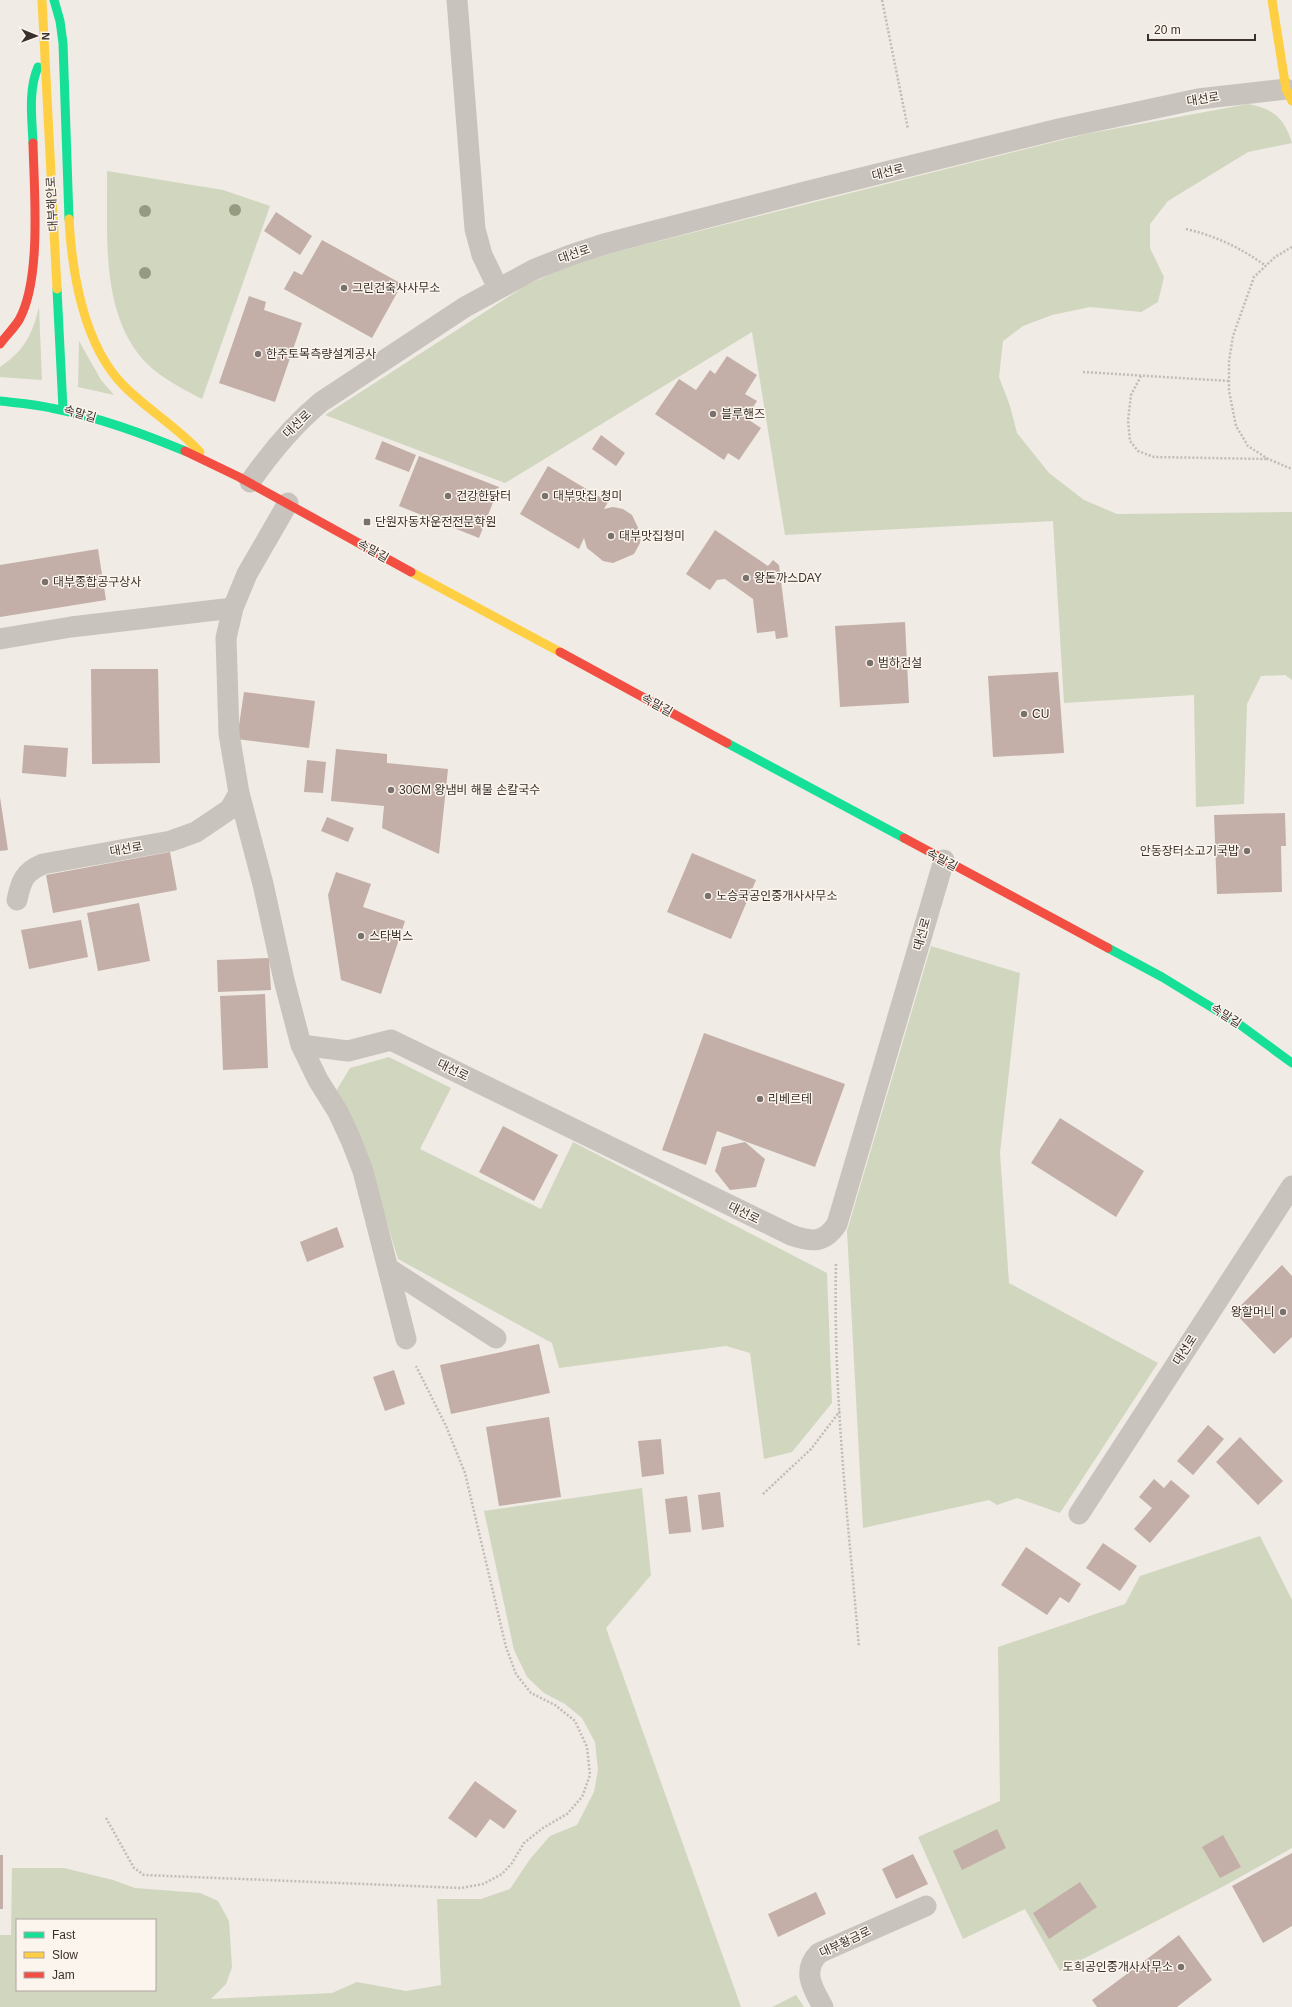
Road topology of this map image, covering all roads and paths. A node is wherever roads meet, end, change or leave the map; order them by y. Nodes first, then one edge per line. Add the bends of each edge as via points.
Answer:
1 (42, 0) edge
2 (54, 0) edge
3 (458, 0) edge
4 (882, 0) edge
5 (1272, 0) edge
6 (45, 49) junction
7 (1289, 95) edge
8 (908, 129) dead end
9 (1186, 229) dead end
10 (1292, 247) edge
11 (1266, 266) junction
12 (498, 288) junction
13 (0, 344) edge
14 (1083, 372) dead end
15 (1141, 376) junction
16 (1229, 381) junction
17 (0, 401) edge
18 (63, 409) junction
19 (1268, 459) junction
20 (208, 461) junction
21 (1292, 469) edge
22 (250, 482) junction
23 (288, 503) junction
24 (233, 608) junction
25 (0, 639) edge
26 (239, 793) junction
27 (944, 860) junction
28 (16, 900) dead end
29 (301, 1045) junction
30 (1292, 1063) edge
31 (1292, 1186) edge
32 (837, 1224) junction
33 (388, 1268) junction
34 (496, 1338) dead end
35 (406, 1339) joint
36 (840, 1411) junction
37 (763, 1494) dead end
38 (1079, 1514) dead end
39 (859, 1647) dead end
40 (106, 1818) dead end
41 (926, 1906) dead end
42 (823, 2007) edge

1 - 6 street, 대부해안로
2 - 20 street via 64,46 70,228 74,270 90,331 101,354 127,390 194,444
3 - 12 lane via 475,229 482,255
4 - 8 path
5 - 7 street
6 - 13 street via 35,74 32,99 35,238 33,267 26,303 19,320
6 - 18 street, 대부해안로
7 - 12 lane, 대선로 via 1221,96 1063,128 604,244 542,266
9 - 11 path via 1211,235
10 - 11 path
11 - 16 path via 1254,277 1233,336
12 - 22 lane, 대선로 via 321,402 300,419 284,437
14 - 15 path
15 - 16 path
15 - 19 path via 1131,395 1128,421 1130,441 1138,450 1154,457
16 - 19 path via 1236,426 1248,446
17 - 18 street, 속말길
18 - 20 street, 속말길 via 159,440
19 - 21 path
20 - 22 street, 속말길
22 - 23 street, 속말길
23 - 24 lane via 247,574
23 - 27 street, 속말길 via 372,551
24 - 25 lane via 71,627
24 - 26 lane via 226,638 226,669 229,734
26 - 28 lane, 대선로 via 230,809 196,832 171,841 43,864 31,869 21,882
26 - 29 lane
27 - 30 street, 속말길 via 1196,997 1239,1024
27 - 32 lane, 대선로
29 - 32 lane, 대선로 via 348,1051 391,1040 791,1235 805,1240 819,1240 830,1234
29 - 33 lane via 351,1140 363,1171
31 - 38 lane, 대선로
32 - 36 path via 835,1330
33 - 34 lane
33 - 35 lane
35 - 40 path via 420,1376 446,1426 465,1473 506,1647 516,1674 531,1693 555,1705 575,1721 587,1747 590,1775 582,1797 567,1814 542,1828 524,1843 502,1874 483,1884 461,1888 144,1875 134,1868
36 - 37 path via 811,1449
36 - 39 path
41 - 42 lane, 대부황금로 via 818,1953 812,1960 809,1972 812,1987

